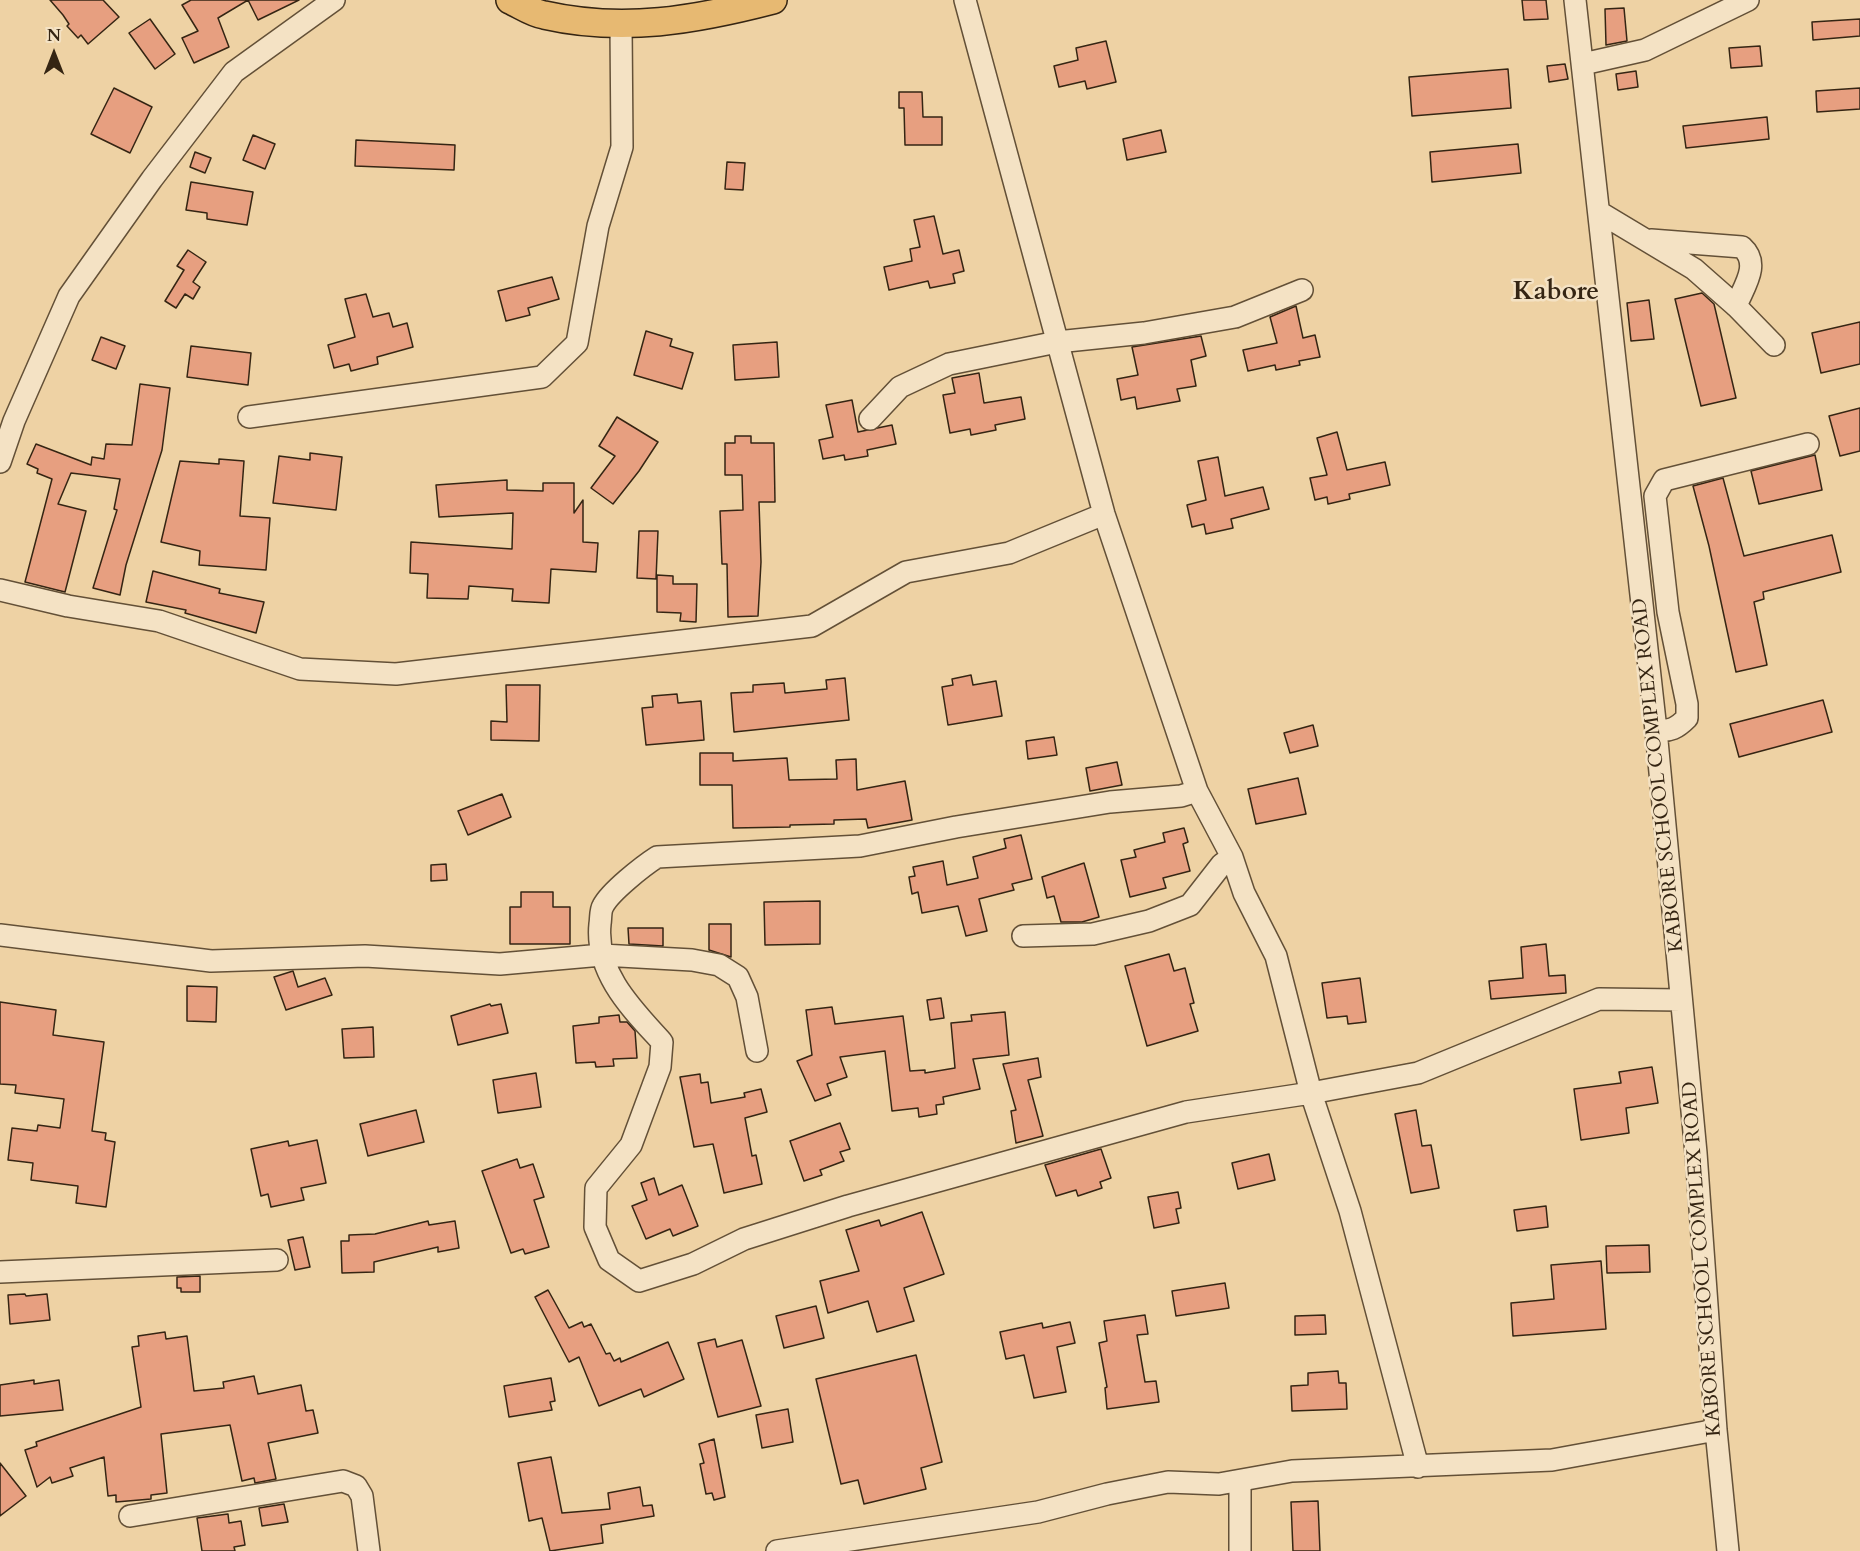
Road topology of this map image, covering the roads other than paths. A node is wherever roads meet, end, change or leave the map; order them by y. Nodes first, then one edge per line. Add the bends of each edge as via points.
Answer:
1 (334, 0) edge
2 (510, 0) edge
3 (773, 0) edge
4 (965, 0) edge
5 (1575, 0) edge
6 (1748, 0) edge
7 (621, 25) junction
8 (1583, 64) junction
9 (1599, 212) junction
10 (1645, 240) junction
11 (1302, 290) dead end
12 (1736, 306) junction
13 (1057, 342) junction
14 (1774, 345) dead end
15 (249, 417) dead end
16 (870, 419) dead end
17 (1808, 444) dead end
18 (0, 462) edge
19 (1104, 514) junction
20 (0, 590) edge
21 (1656, 730) junction
22 (1197, 791) junction
23 (1232, 857) junction
24 (0, 936) edge
25 (1023, 936) dead end
26 (602, 955) junction
27 (1681, 1000) junction
28 (757, 1051) dead end
29 (1311, 1094) junction
30 (277, 1260) dead end
31 (0, 1272) edge
32 (1716, 1430) junction
33 (1418, 1467) junction
34 (1239, 1482) junction
35 (130, 1516) dead end
36 (369, 1551) edge
37 (777, 1551) edge
38 (1240, 1551) edge
39 (1728, 1551) edge

1 - 18 street via 234,72 152,179 69,296
2 - 7 main road via 542,15
3 - 7 main road via 712,15
4 - 13 street
5 - 8 street, KABORE SCHOOL COMPLEX ROAD
6 - 8 street via 1645,50
7 - 15 street via 622,147 598,226 577,343 542,377
8 - 9 street, KABORE SCHOOL COMPLEX ROAD
9 - 10 street
9 - 21 street, KABORE SCHOOL COMPLEX ROAD
10 - 12 street via 1694,269
10 - 12 street via 1742,247 1750,255 1752,268
11 - 13 street via 1235,316 1144,333
12 - 14 street
13 - 16 street via 949,364 900,387
13 - 19 street
17 - 21 street via 1664,480 1655,496 1668,612 1687,704 1686,718 1678,727 1667,732
19 - 20 street via 1009,553 906,572 812,626 396,674 300,669 159,621
19 - 22 street
21 - 27 street, KABORE SCHOOL COMPLEX ROAD
22 - 23 street
22 - 26 street via 968,825 860,846 657,857 602,907
23 - 25 street via 1190,905 1149,921 1094,934
23 - 29 street via 1244,893 1276,956
24 - 26 street via 211,961 364,956 500,964
26 - 28 street via 719,965 738,977 747,997
26 - 29 street via 619,996 662,1042 660,1067 631,1145 596,1188 595,1227 609,1260 639,1281 693,1264 744,1239 1021,1157 1186,1112
27 - 29 street via 1599,999 1418,1074
27 - 32 street, KABORE SCHOOL COMPLEX ROAD
29 - 33 street via 1350,1211
30 - 31 street
32 - 33 street via 1552,1460
32 - 39 street, KABORE SCHOOL COMPLEX ROAD
33 - 34 street via 1292,1471
34 - 37 street via 1168,1482 1027,1514
34 - 38 street
35 - 36 street via 343,1481 356,1486 362,1496

